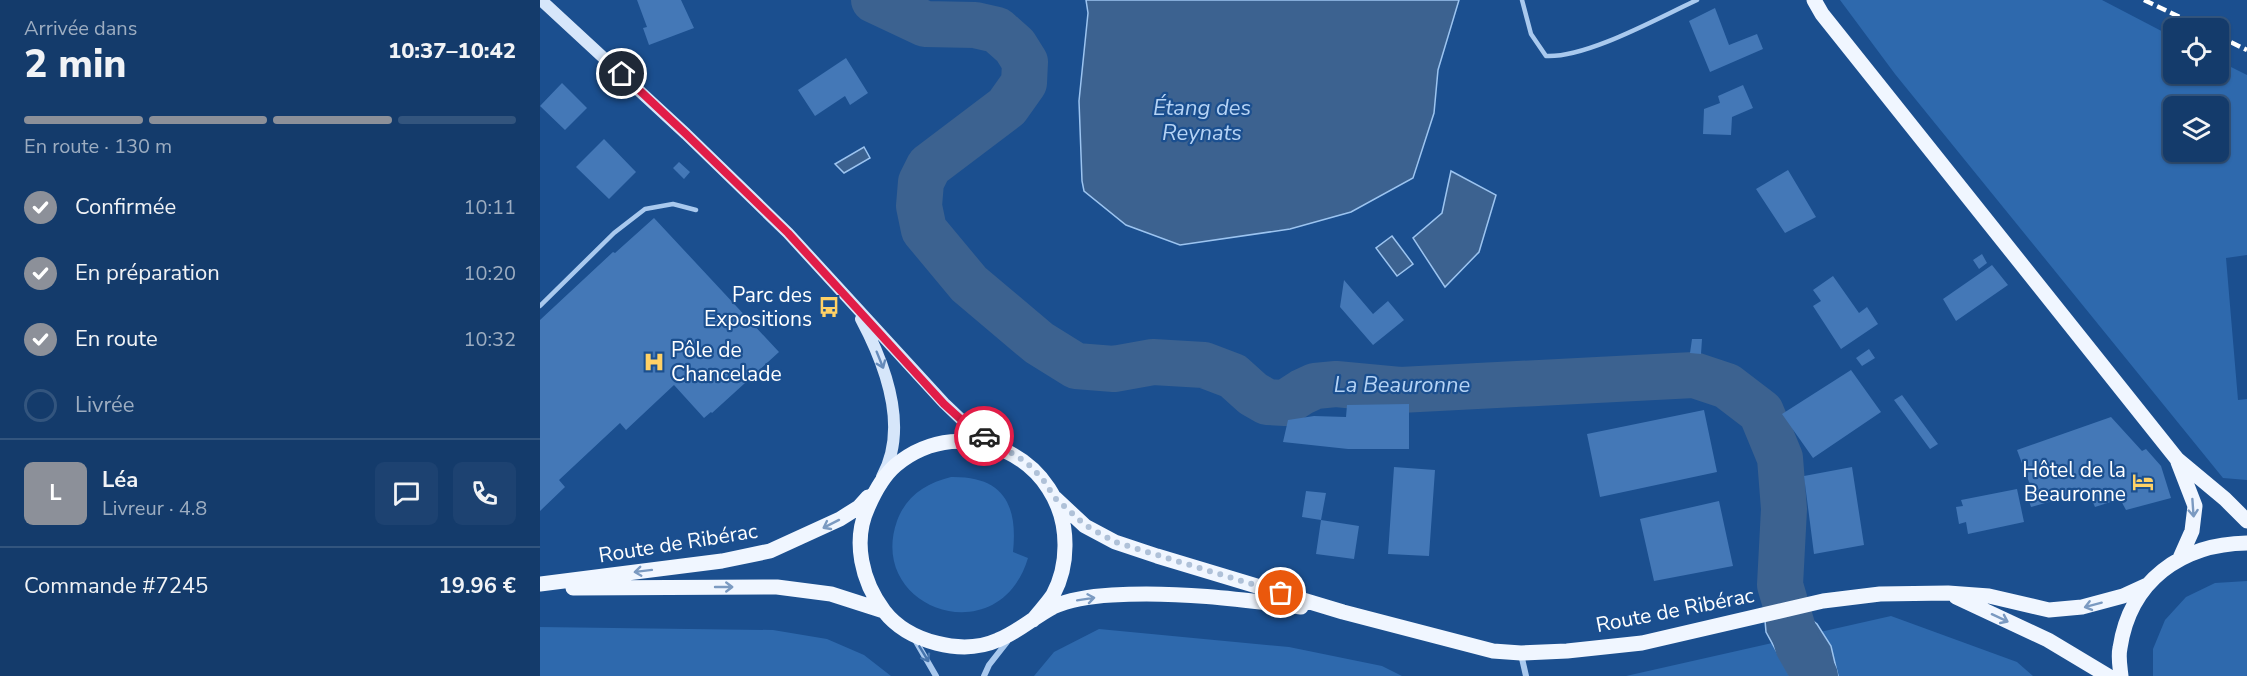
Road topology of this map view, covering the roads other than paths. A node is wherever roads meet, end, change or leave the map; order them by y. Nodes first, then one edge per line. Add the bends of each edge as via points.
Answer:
1 (541, 0) edge
2 (1522, 0) edge
3 (1697, 0) edge
4 (1814, 0) edge
5 (696, 210) dead end
6 (540, 306) edge
7 (855, 308) junction
8 (1006, 450) junction
9 (2177, 459) junction
10 (876, 488) junction
11 (1055, 498) junction
12 (2247, 521) edge
13 (2247, 543) edge
14 (2180, 558) junction
15 (540, 584) edge
16 (2147, 585) junction
17 (540, 589) edge
18 (1948, 593) junction
19 (884, 611) junction
20 (1342, 612) junction
21 (1027, 625) junction
22 (910, 633) junction
23 (1521, 653) junction
24 (936, 676) edge
25 (984, 676) edge
26 (1526, 676) edge
27 (2108, 676) edge
28 (2121, 676) edge

1 - 7 main road via 686,134 796,242
2 - 3 lane via 1531,34 1546,56 1562,56 1625,34
4 - 9 main road
5 - 6 lane via 673,204 645,209 614,232
7 - 8 main road via 944,404
7 -> 10 main road via 873,341 890,399 891,448 886,470
8 - 10 main road, Route de Ribérac via 978,442 948,442 930,447 896,465
8 - 11 main road, Route de Ribérac via 1026,462
9 - 12 main road
9 -> 14 main road via 2195,506 2192,531
10 -> 15 main road, Route de Ribérac via 859,507 840,519 770,551 722,561
10 - 19 main road, Route de Ribérac via 863,518 860,550 867,583
11 - 20 main road, Route de Ribérac via 1085,525 1115,542
11 - 21 main road, Route de Ribérac via 1065,530 1065,563 1053,594
13 - 14 main road via 2201,549
14 - 16 main road
16 -> 18 main road, Route de Ribérac via 2082,608 2049,610 1989,596
16 - 28 main road via 2129,615 2119,649
17 -> 19 main road, Route de Ribérac via 777,587 831,594
18 - 23 main road, Route de Ribérac via 1823,601 1642,643
18 -> 27 main road, Route de Ribérac via 2048,640
19 - 22 main road, Route de Ribérac
21 -> 20 main road, Route de Ribérac via 1073,600 1121,595 1237,599
20 - 23 main road, Route de Ribérac via 1493,651
21 - 22 main road, Route de Ribérac via 994,642 966,647 937,644
21 - 25 street via 1004,644
22 -> 24 street
23 - 26 street

